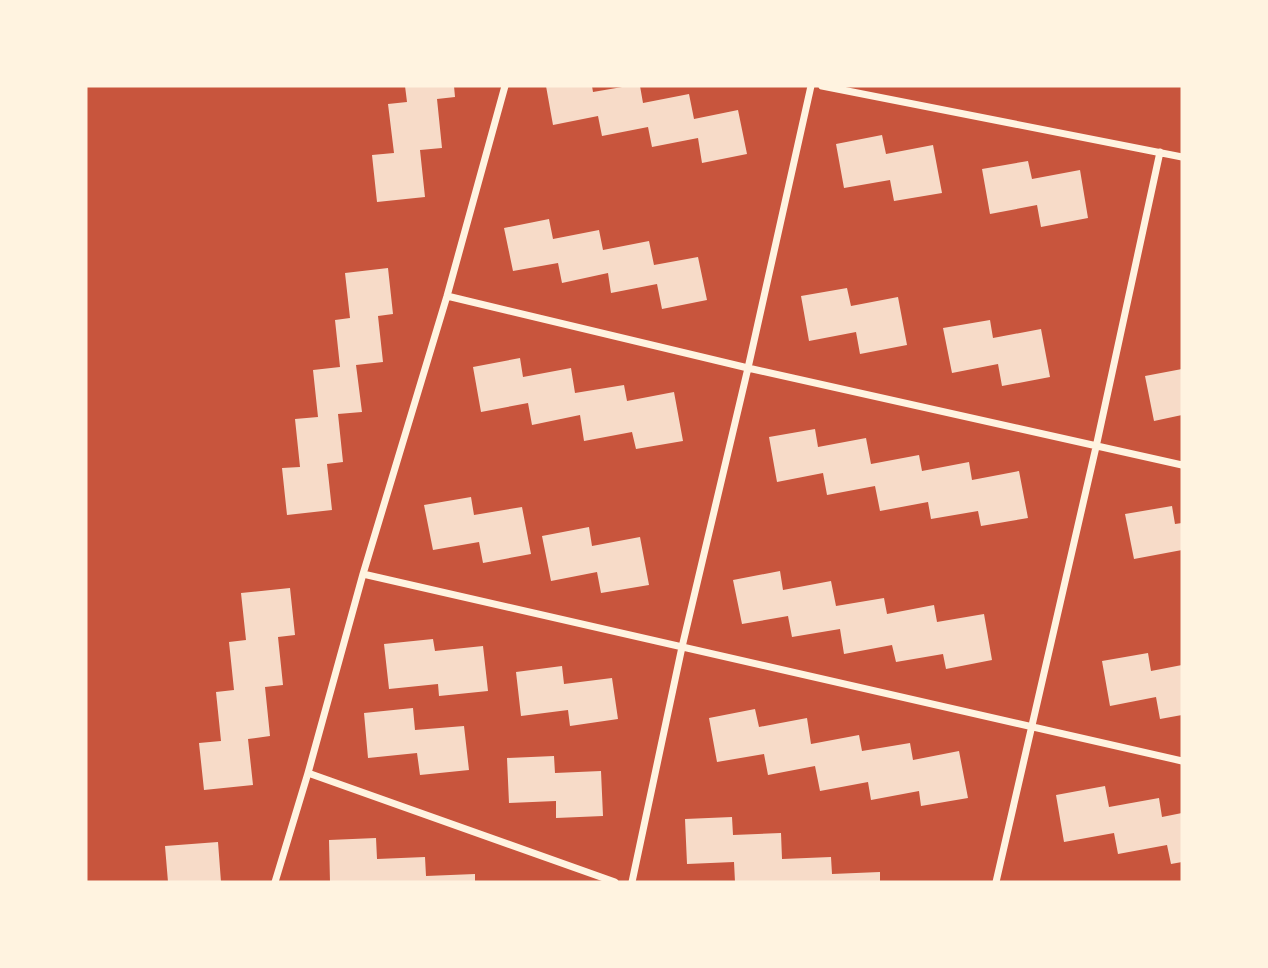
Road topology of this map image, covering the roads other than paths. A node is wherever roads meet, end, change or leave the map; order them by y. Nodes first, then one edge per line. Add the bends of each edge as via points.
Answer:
1 (505, 86) edge
2 (811, 86) edge
3 (822, 86) edge
4 (1160, 152) junction
5 (1182, 157) edge
6 (447, 296) junction
7 (748, 368) junction
8 (1096, 447) junction
9 (1182, 465) edge
10 (363, 574) junction
11 (682, 648) junction
12 (1031, 726) junction
13 (1182, 761) edge
14 (308, 773) junction
15 (275, 882) edge
16 (615, 882) edge
17 (632, 882) edge
18 (996, 882) edge

1 - 6 street
2 - 7 street
3 - 4 street
4 - 5 street
4 - 8 street
6 - 7 street
6 - 10 street
7 - 8 street
7 - 11 street
8 - 9 street
8 - 12 street
10 - 11 street
10 - 14 street
11 - 12 street
11 - 17 street
12 - 13 street
12 - 18 street
14 - 15 street
14 - 16 street

